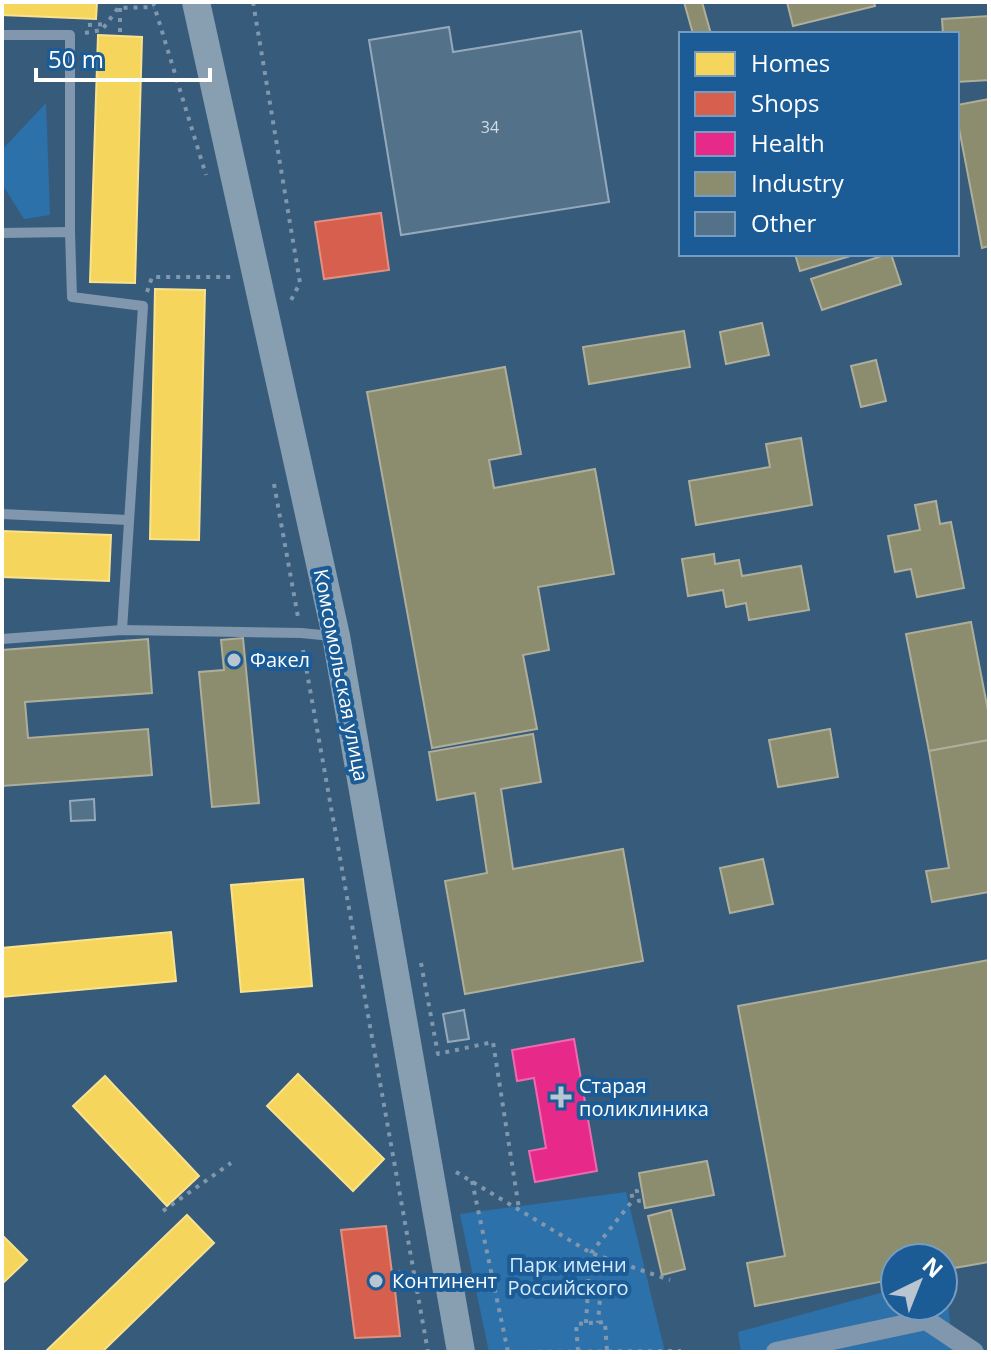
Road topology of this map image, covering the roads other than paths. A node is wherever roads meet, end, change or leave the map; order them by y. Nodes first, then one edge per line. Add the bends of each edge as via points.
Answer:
1 (196, 2) edge
2 (2, 35) edge
3 (70, 232) junction
4 (2, 233) edge
5 (2, 514) edge
6 (128, 520) junction
7 (122, 630) junction
8 (336, 636) junction
9 (2, 639) edge
10 (461, 1352) edge
11 (776, 1352) edge
12 (974, 1352) edge

1 - 8 street, Комсомольская улица
2 - 3 lane via 70,35
3 - 4 lane
3 - 6 lane via 72,297 143,306
5 - 6 lane
6 - 7 lane
7 - 8 lane
7 - 9 lane
8 - 10 street, Комсомольская улица
11 - 12 street via 926,1320

